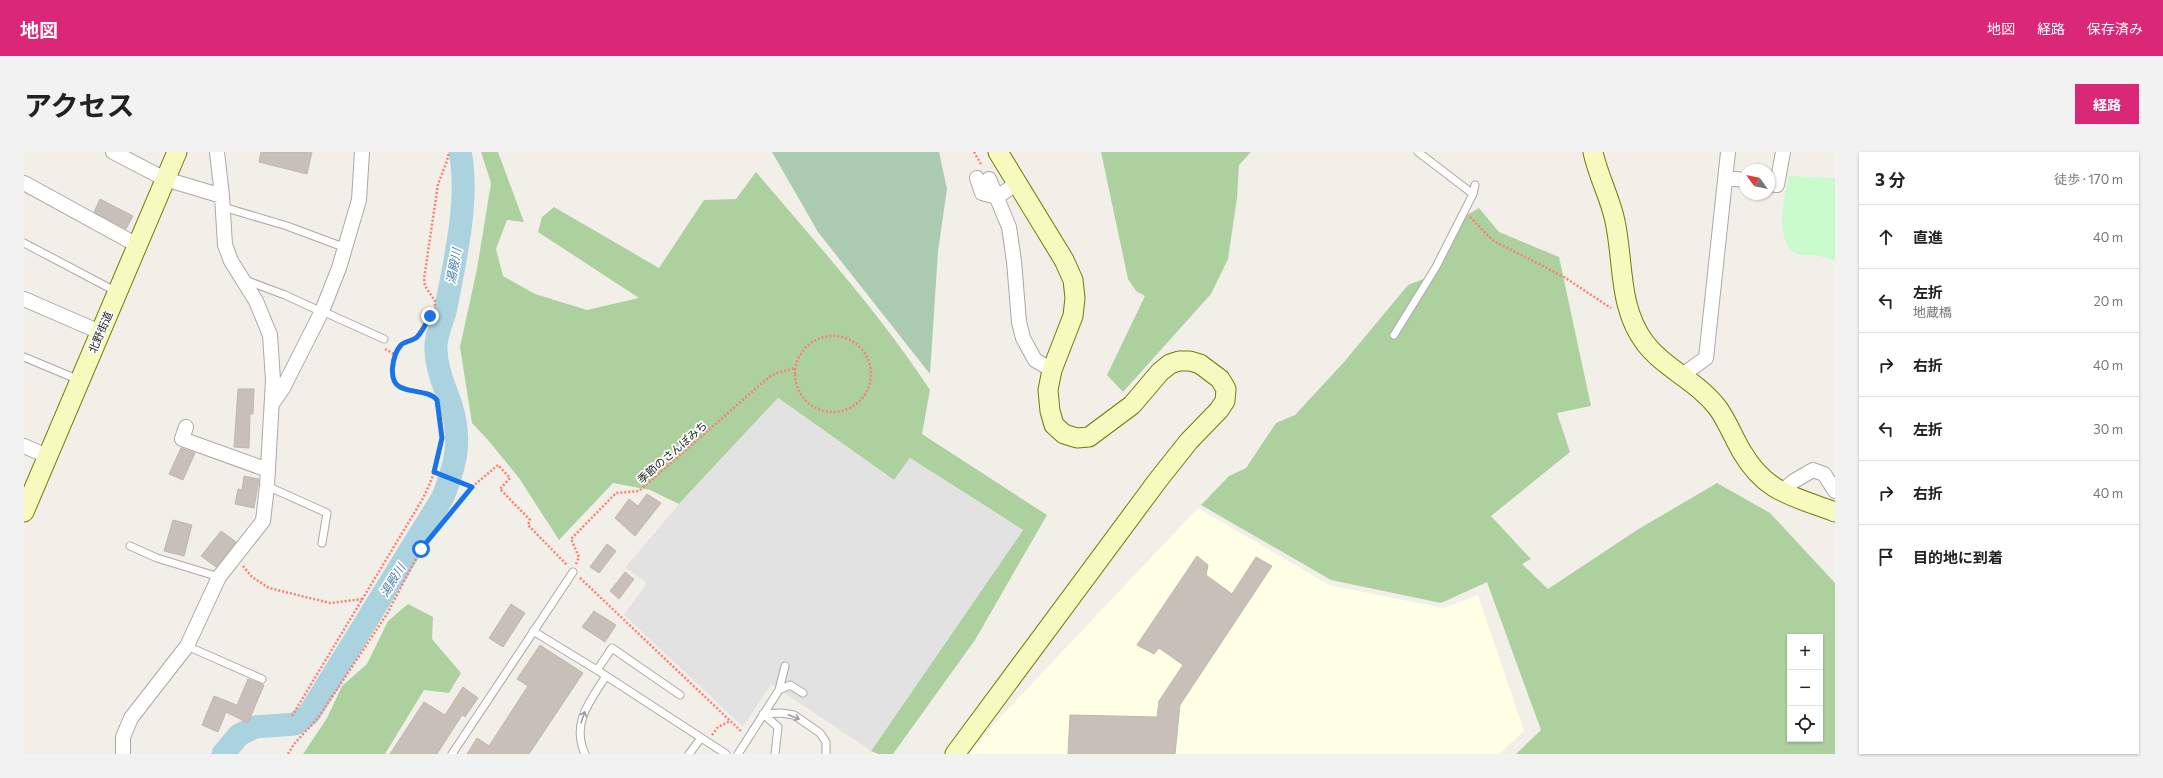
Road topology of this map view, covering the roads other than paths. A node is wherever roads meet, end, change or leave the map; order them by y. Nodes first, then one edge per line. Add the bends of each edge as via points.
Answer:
1 (113, 152) edge
2 (177, 152) edge
3 (217, 152) edge
4 (362, 152) edge
5 (998, 152) edge
6 (1418, 152) edge
7 (1593, 152) edge
8 (1728, 152) edge
9 (1783, 152) edge
10 (983, 178) dead end
11 (1726, 178) junction
12 (166, 179) junction
13 (1739, 179) edge
14 (24, 183) edge
15 (1016, 184) junction
16 (1475, 185) dead end
17 (1775, 185) edge
18 (1470, 192) junction
19 (997, 197) junction
20 (223, 202) junction
21 (24, 243) edge
22 (137, 245) junction
23 (346, 248) junction
24 (245, 280) junction
25 (117, 292) junction
26 (24, 299) edge
27 (322, 312) junction
28 (100, 332) junction
29 (1394, 335) dead end
30 (384, 339) dead end
31 (24, 357) edge
32 (1052, 370) junction
33 (1681, 376) junction
34 (80, 380) junction
35 (272, 404) junction
36 (186, 427) dead end
37 (24, 446) edge
38 (47, 456) junction
39 (268, 470) junction
40 (267, 486) junction
41 (1782, 491) junction
42 (1835, 491) edge
43 (24, 512) edge
44 (1835, 512) edge
45 (322, 543) dead end
46 (130, 546) dead end
47 (573, 572) road end
48 (219, 577) junction
49 (533, 631) junction
50 (187, 646) junction
51 (785, 666) dead end
52 (597, 670) junction
53 (606, 676) junction
54 (262, 679) dead end
55 (779, 690) junction
56 (803, 693) dead end
57 (680, 695) dead end
58 (763, 714) junction
59 (701, 738) junction
60 (122, 754) edge
61 (452, 754) edge
62 (585, 754) edge
63 (688, 754) edge
64 (726, 754) edge
65 (738, 754) edge
66 (775, 754) edge
67 (826, 754) edge
68 (955, 754) edge

1 - 12 street
2 - 12 street, 北野街道
3 - 20 street
4 - 23 street via 359,200
5 - 15 street
6 - 18 lane
7 - 33 street via 1615,220 1623,288 1631,317 1650,350
8 - 11 street
9 - 17 street via 1777,185
10 - 19 street
11 - 13 street
11 - 33 street via 1706,358
12 - 20 street
12 - 22 street, 北野街道
14 - 22 street
15 - 19 street
15 - 32 street via 1064,260 1073,280 1073,316
16 - 18 lane
18 - 29 lane via 1465,211 1436,268
19 - 32 street via 1009,227 1023,338 1035,360
20 - 23 lane
20 - 24 street via 226,249 231,261
21 - 25 lane
22 - 25 street, 北野街道
23 - 27 street
24 - 27 lane
24 - 35 street via 270,335
25 - 28 street, 北野街道
26 - 28 street
27 - 30 lane
27 - 35 street via 283,388
28 - 34 street, 北野街道
31 - 34 lane
32 - 68 street via 1048,390 1054,426 1064,434 1077,438 1089,437 1099,432 1132,404 1160,372 1179,361 1200,364 1212,372 1226,389 1225,401 1158,480
33 - 41 street via 1704,393 1718,408 1758,476
34 - 38 street, 北野街道
35 - 39 street
36 - 39 street via 182,439
37 - 38 street
38 - 43 street, 北野街道
39 - 40 street
40 - 45 lane via 327,513
40 - 48 street via 263,521
41 - 42 street via 1813,470 1824,474
41 - 44 street
46 - 48 lane via 157,558
47 - 49 lane
48 - 50 street
49 - 52 lane
49 - 61 lane
50 - 54 lane
50 - 60 street via 131,718 123,737
51 - 55 lane
52 - 53 lane
52 - 57 lane via 612,648
53 - 59 lane
62 -> 53 lane via 580,744 579,733 582,715
55 - 56 lane via 790,685
55 - 58 lane
58 - 65 lane
58 - 66 lane via 778,727
58 -> 67 lane via 794,715 820,733 826,742
59 - 63 lane
59 - 64 lane

